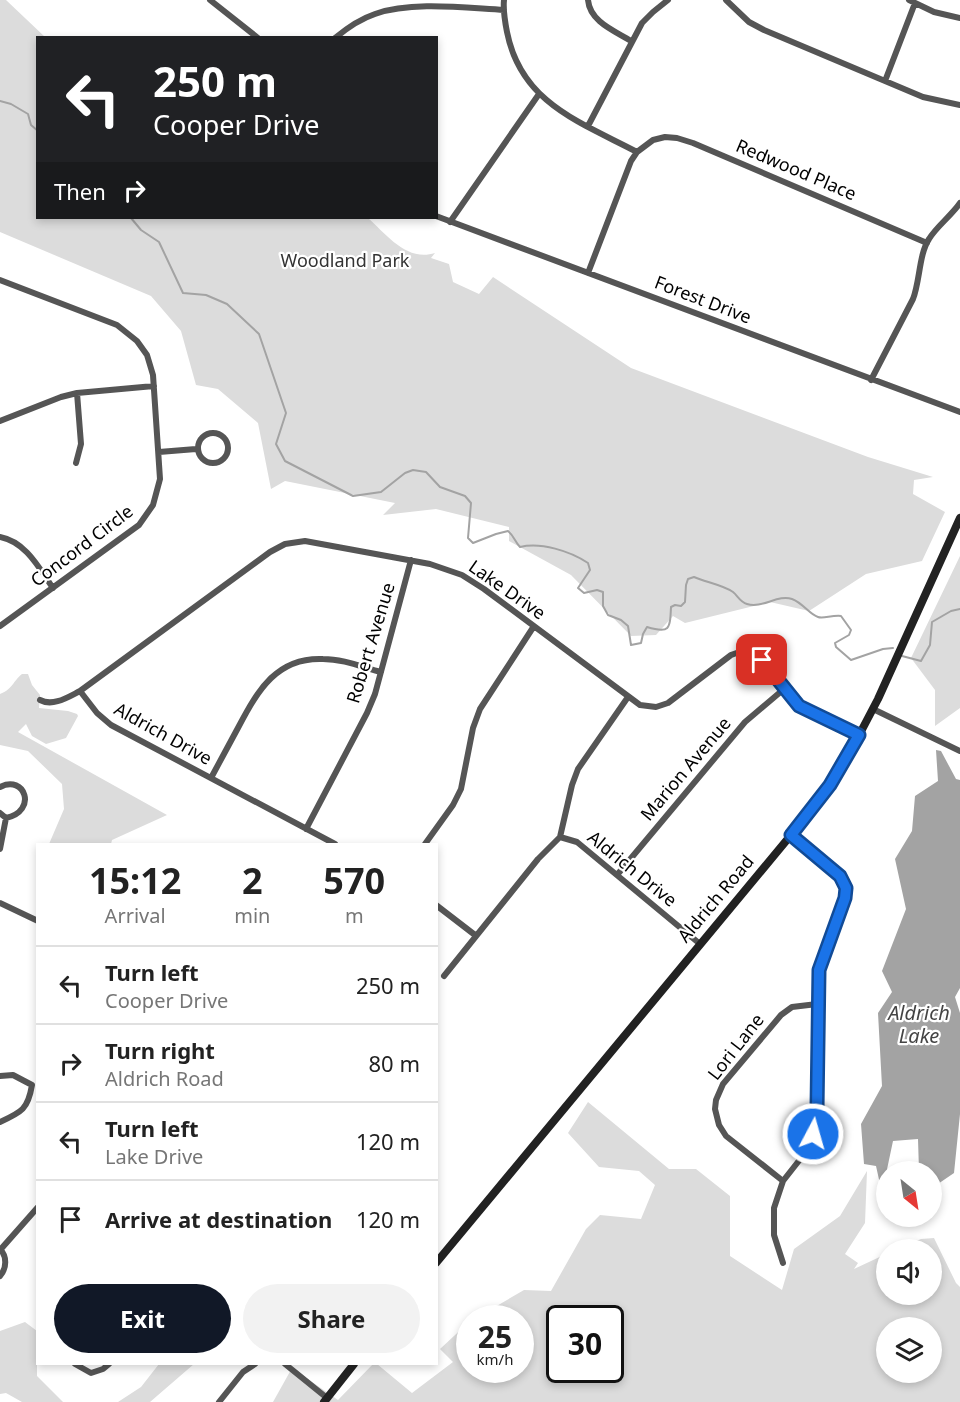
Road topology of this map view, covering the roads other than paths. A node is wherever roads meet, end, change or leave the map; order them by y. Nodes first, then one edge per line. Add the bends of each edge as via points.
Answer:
1 (210, 0) edge
2 (225, 0) edge
3 (421, 0) edge
4 (504, 0) edge
5 (588, 0) edge
6 (668, 0) edge
7 (726, 0) edge
8 (912, 1) edge
9 (220, 8) junction
10 (420, 8) junction
11 (504, 10) junction
12 (960, 18) edge
13 (255, 36) edge
14 (338, 36) edge
15 (631, 41) junction
16 (885, 81) junction
17 (539, 94) junction
18 (960, 105) edge
19 (588, 126) junction
20 (637, 153) junction
21 (960, 203) edge
22 (438, 217) edge
23 (450, 222) junction
24 (927, 243) junction
25 (588, 273) junction
26 (0, 280) edge
27 (871, 380) junction
28 (154, 386) junction
29 (77, 393) junction
30 (960, 412) edge
31 (0, 422) edge
32 (196, 448) junction
33 (159, 452) junction
34 (76, 464) dead end
35 (960, 518) edge
36 (0, 537) edge
37 (411, 560) junction
38 (53, 588) junction
39 (0, 626) edge
40 (534, 626) junction
41 (381, 672) junction
42 (784, 689) junction
43 (80, 691) junction
44 (628, 697) junction
45 (40, 700) dead end
46 (873, 709) junction
47 (859, 735) junction
48 (960, 751) edge
49 (211, 778) junction
50 (0, 787) edge
51 (0, 813) edge
52 (6, 818) junction
53 (306, 829) junction
54 (791, 835) junction
55 (560, 837) junction
56 (333, 843) edge
57 (426, 843) edge
58 (0, 849) edge
59 (617, 875) junction
60 (0, 903) edge
61 (438, 906) edge
62 (36, 920) edge
63 (475, 935) junction
64 (700, 944) junction
65 (444, 976) dead end
66 (818, 1005) junction
67 (0, 1076) edge
68 (34, 1084) edge
69 (0, 1122) edge
70 (783, 1181) junction
71 (36, 1209) edge
72 (1, 1249) edge
73 (438, 1261) edge
74 (783, 1263) dead end
75 (0, 1276) edge
76 (77, 1365) edge
77 (108, 1365) edge
78 (254, 1365) edge
79 (286, 1365) edge
80 (353, 1365) edge
81 (325, 1400) edge
82 (219, 1402) edge

1 - 9 street
2 - 9 street
3 - 10 street
4 - 11 street
5 - 15 street via 597,20
6 - 15 street via 642,24
7 - 16 street via 749,22 764,30
8 - 12 street via 934,12
8 - 16 street
9 - 13 street
10 - 11 street
10 - 14 street via 375,14
11 - 17 street via 510,49
15 - 19 street
16 - 18 street via 924,97
17 - 19 street
17 - 23 street
19 - 20 street
20 - 24 street, Redwood Place via 653,140 677,138
20 - 25 street
21 - 24 street
22 - 23 street, Forest Drive
23 - 25 street, Forest Drive
24 - 27 street via 913,299
25 - 27 street, Forest Drive
26 - 28 street, Concord Circle via 123,329 147,355
27 - 30 street, Forest Drive
28 - 29 street
28 - 33 street, Concord Circle
29 - 31 street
29 - 34 street via 81,444
32 - 32 street via 204,461 214,463 226,456 228,446 223,436 211,433 201,438
32 - 33 street
33 - 38 street, Concord Circle via 158,492 143,520
35 - 46 main road, Aldrich Road
36 - 38 street via 26,551
37 - 40 street, Lake Drive via 462,575
37 - 41 street, Robert Avenue
37 - 43 street, Lake Drive via 312,542 285,544
38 - 39 street, Concord Circle
40 - 44 street, Lake Drive
40 - 57 street via 480,709 461,789
41 - 49 street via 325,659 296,663 279,671 255,696
41 - 53 street, Robert Avenue via 367,713
42 - 44 street, Lake Drive via 759,657 741,652 660,706 647,707
42 - 47 street, Lake Drive via 806,711
42 - 59 street, Marion Avenue via 745,722
43 - 45 street, Lake Drive via 57,702
43 - 49 street, Aldrich Drive via 111,725
44 - 55 street via 578,769
46 - 47 main road, Aldrich Road
46 - 48 street
47 - 54 main road, Aldrich Road via 830,785
49 - 53 street, Aldrich Drive
50 - 52 street via 17,785 25,797 22,810
51 - 52 street
52 - 58 street
53 - 56 street, Aldrich Drive
54 - 64 main road, Aldrich Road
54 - 66 street via 840,876 846,888 820,964
55 - 59 street, Aldrich Drive via 577,842
55 - 63 street, Aldrich Drive
59 - 64 street, Aldrich Drive
60 - 62 street
61 - 63 street
63 - 65 street, Aldrich Drive
64 - 73 main road, Aldrich Road
66 - 70 street via 815,1127 805,1153
66 - 70 street, Lori Lane via 792,1007 781,1015 723,1084 716,1100 716,1117 723,1132
67 - 68 street via 13,1075
68 - 69 street via 23,1109
70 - 74 street via 773,1221
71 - 72 street
72 - 75 street via 5,1269
76 - 77 street via 95,1372
78 - 82 street
79 - 81 street
80 - 81 main road

